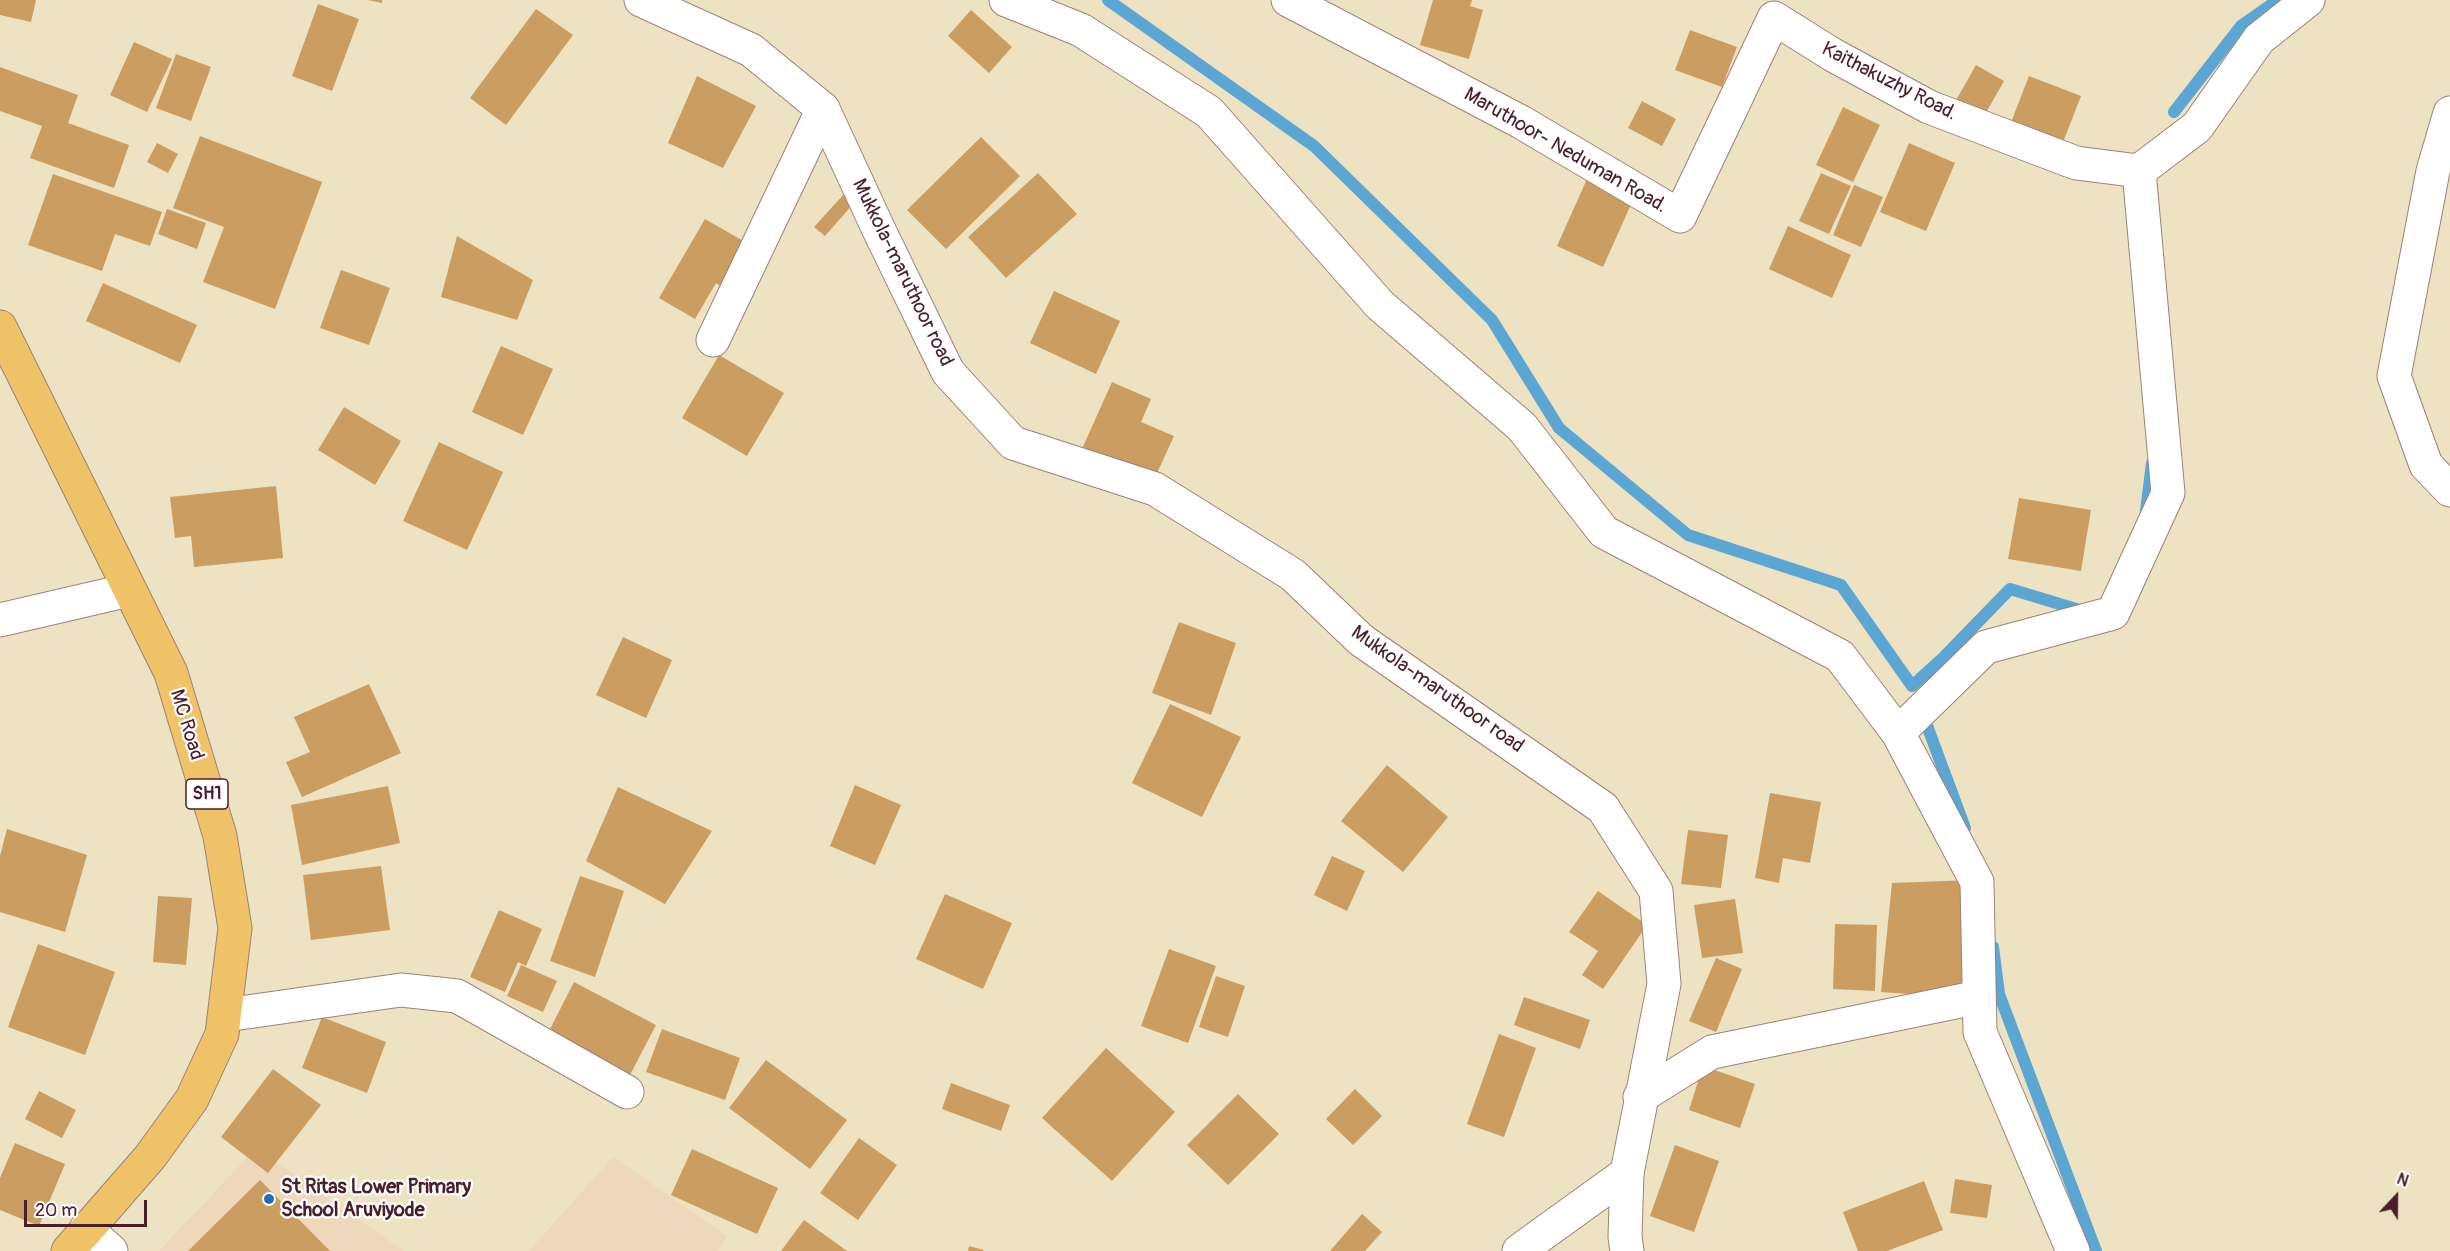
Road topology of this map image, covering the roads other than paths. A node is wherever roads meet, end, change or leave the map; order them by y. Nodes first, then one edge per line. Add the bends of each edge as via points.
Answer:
1 (641, 0) edge
2 (1006, 0) edge
3 (1288, 0) edge
4 (2308, 0) edge
5 (1774, 18) joint
6 (823, 109) junction
7 (2450, 113) edge
8 (2139, 171) junction
9 (0, 327) edge
10 (713, 340) dead end
11 (2450, 490) edge
12 (129, 590) junction
13 (0, 620) edge
14 (1899, 732) junction
15 (1979, 997) junction
16 (226, 1015) junction
17 (627, 1092) dead end
18 (1640, 1097) junction
19 (1627, 1173) junction
20 (77, 1240) edge
21 (111, 1251) edge
22 (1519, 1251) edge
23 (1628, 1251) edge
24 (2073, 1251) edge

1 - 6 street, Mukkola-maruthoor road via 751,50
2 - 14 street via 1081,30 1209,112 1380,305 1522,427 1604,532 1840,656
3 - 5 street, Maruthoor- Neduman Road. via 1521,122 1680,216
4 - 8 street via 2259,39 2197,128
5 - 8 street, Kaithakuzhy Road. via 1929,107 2076,163
6 - 10 street
6 - 18 street, Mukkola-maruthoor road via 948,372 1013,443 1155,489 1293,575 1361,640 1603,808 1656,891 1664,984
7 - 11 street via 2433,171 2394,376 2426,465
8 - 14 street via 2168,493 2113,613 1986,647
9 - 12 main road, MC Road / SH1
12 - 13 street
12 - 16 main road, MC Road / SH1 via 171,673 220,836 235,928
14 - 15 street via 1977,882
15 - 18 street via 1712,1052
15 - 24 street via 1980,1032
16 - 17 street via 401,990 457,996
16 - 20 main road, MC Road / SH1 via 222,1034 192,1098 150,1157
18 - 19 street, Mukkola-maruthoor road
19 - 22 street
19 - 23 street, Mukkola-maruthoor road
20 - 21 street

